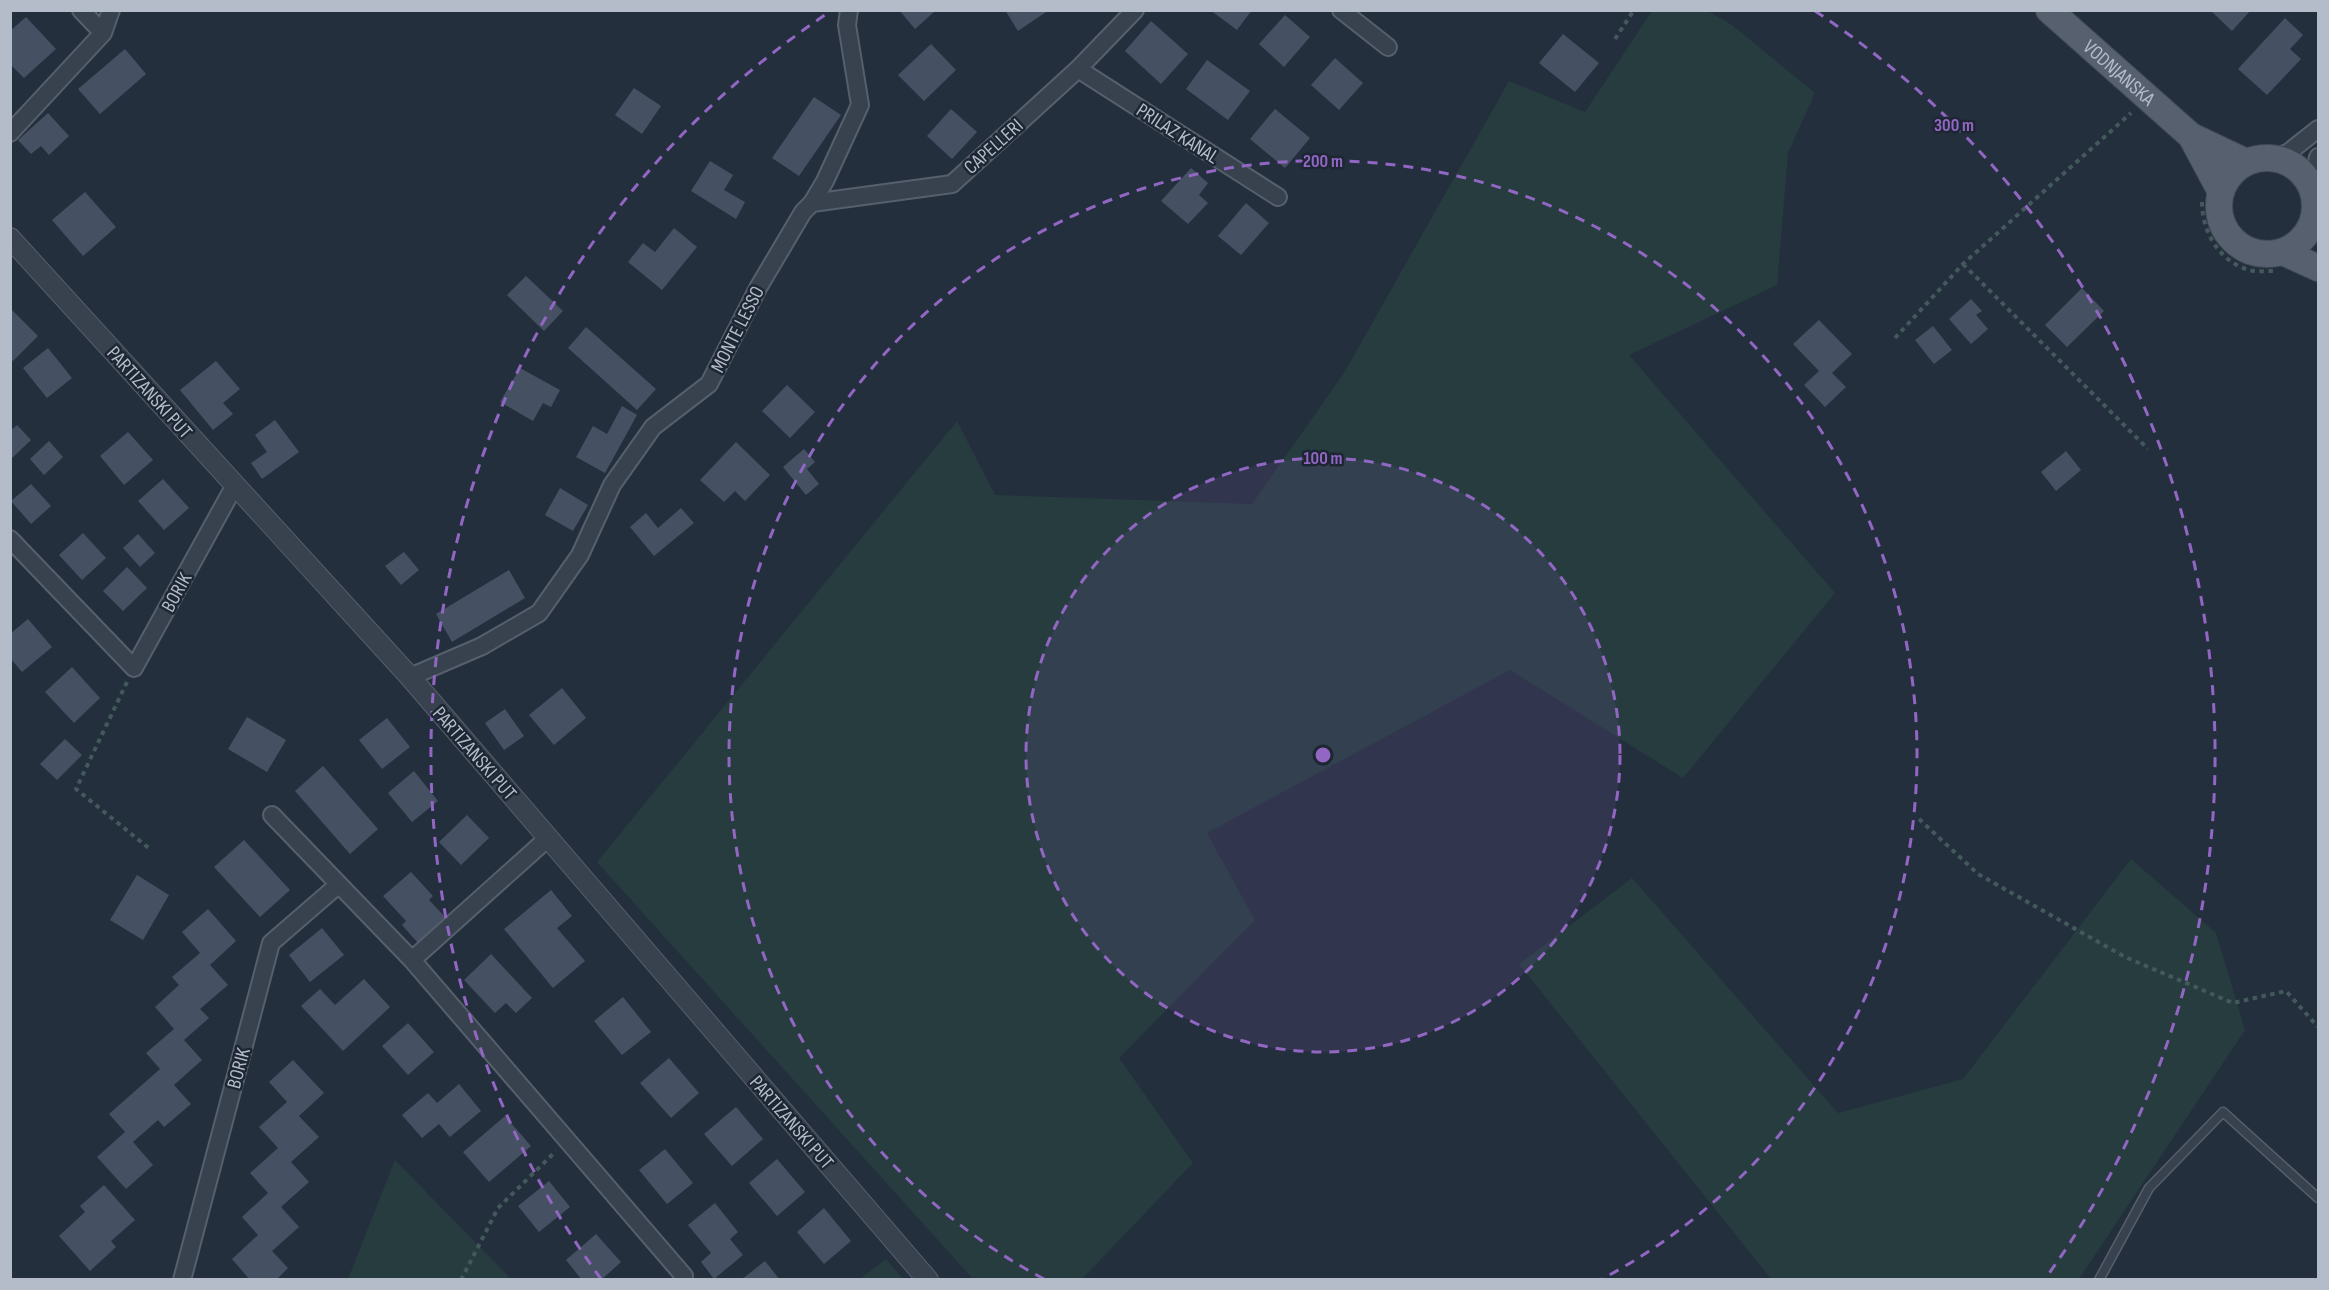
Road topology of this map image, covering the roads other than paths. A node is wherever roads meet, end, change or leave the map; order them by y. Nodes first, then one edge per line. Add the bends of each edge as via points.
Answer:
1 (81, 10) edge
2 (111, 10) edge
3 (849, 10) edge
4 (1135, 10) edge
5 (1341, 10) edge
6 (2049, 10) edge
7 (103, 33) junction
8 (1388, 47) dead end
9 (1078, 69) junction
10 (2319, 129) edge
11 (10, 133) edge
12 (2191, 136) junction
13 (2319, 157) edge
14 (2276, 158) junction
15 (2246, 162) junction
16 (2312, 187) junction
17 (2211, 195) junction
18 (1278, 196) dead end
19 (812, 203) junction
20 (2315, 229) edge
21 (10, 238) edge
22 (2280, 261) junction
23 (2319, 268) edge
24 (235, 485) junction
25 (10, 539) edge
26 (410, 677) junction
27 (272, 815) dead end
28 (548, 838) junction
29 (338, 885) junction
30 (412, 960) junction
31 (2319, 1198) edge
32 (684, 1276) dead end
33 (182, 1280) edge
34 (928, 1280) edge
35 (2099, 1280) edge

1 - 7 street
2 - 7 street
3 - 19 street, MONTE LESSO via 847,25 860,105
4 - 9 street, CAPELLERI
5 - 8 street
6 - 12 main road, VODNJANSKA
7 - 11 street
9 - 18 street, PRILAZ KANAL
9 - 19 street, CAPELLERI via 952,184
10 - 14 street
12 - 15 main road, VODNJANSKA
12 - 17 main road, VODNJANSKA
13 - 16 street
14 - 15 main road
14 - 16 main road via 2297,168
15 - 17 main road
16 - 20 main road
17 - 22 main road, VODNJANSKA via 2219,206 2225,231 2234,241 2244,249 2270,254
19 - 26 street, MONTE LESSO via 758,288 709,384 653,427 612,485 580,555 539,613 482,646
20 - 22 main road
21 - 24 street, PARTIZANSKI PUT
22 - 23 main road, VODNJANSKA
24 - 25 street, BORIK via 134,668
24 - 26 street, PARTIZANSKI PUT
26 - 28 street, PARTIZANSKI PUT
27 - 29 street
28 - 30 street
28 - 34 street, PARTIZANSKI PUT
29 - 30 street
29 - 33 street, BORIK via 271,943
30 - 32 street
31 - 35 lane via 2223,1112 2149,1188

